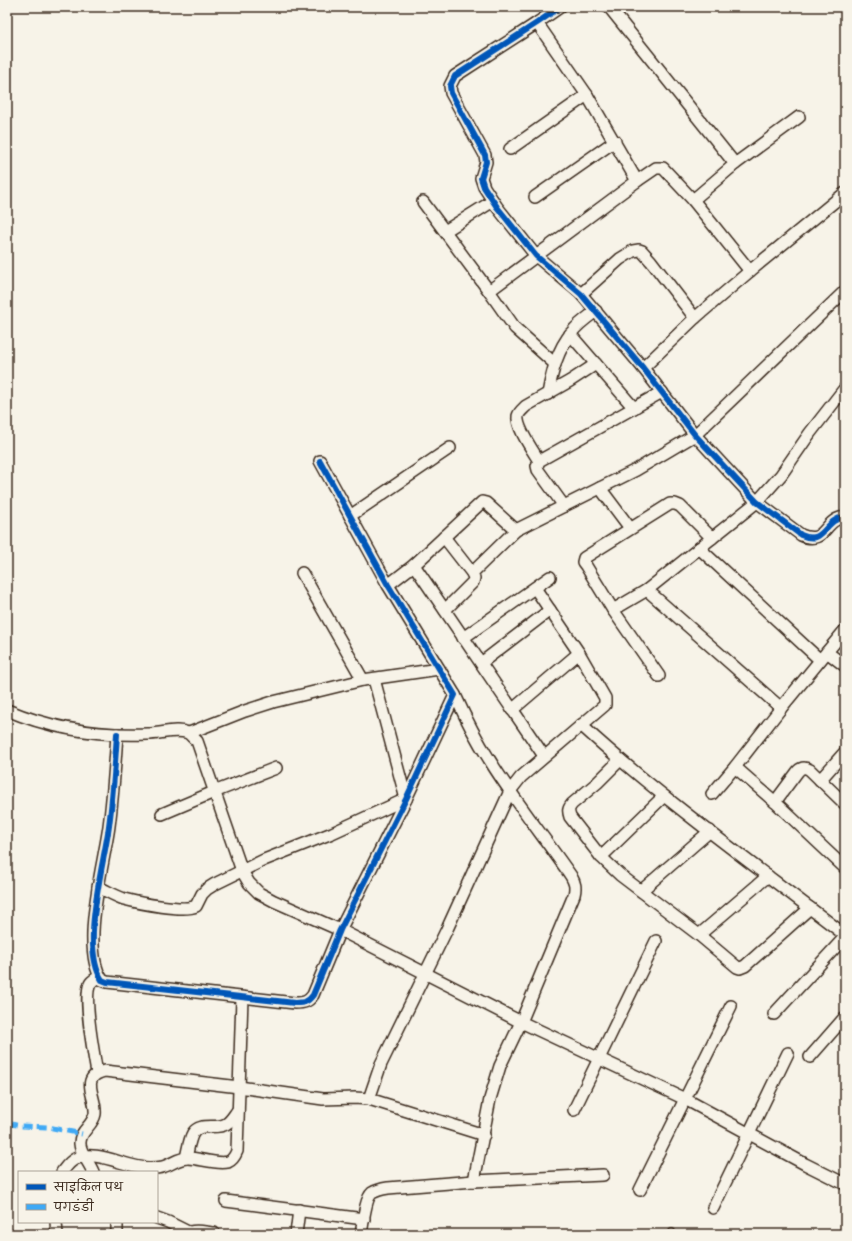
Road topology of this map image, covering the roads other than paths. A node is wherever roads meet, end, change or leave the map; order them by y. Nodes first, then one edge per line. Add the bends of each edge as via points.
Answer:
1 (560, 7) edge
2 (609, 7) edge
3 (537, 23) junction
4 (587, 95) junction
5 (798, 117) dead end
6 (615, 140) junction
7 (510, 148) dead end
8 (734, 164) junction
9 (637, 181) junction
10 (845, 193) edge
11 (536, 196) dead end
12 (693, 200) junction
13 (493, 201) junction
14 (423, 202) dead end
15 (445, 231) junction
16 (536, 256) junction
17 (750, 270) junction
18 (489, 291) junction
19 (845, 291) edge
20 (581, 294) junction
21 (596, 311) junction
22 (695, 318) junction
23 (570, 334) junction
24 (555, 364) junction
25 (596, 364) junction
26 (643, 368) junction
27 (845, 388) edge
28 (662, 392) junction
29 (548, 394) junction
30 (634, 408) junction
31 (695, 434) junction
32 (450, 448) dead end
33 (320, 461) dead end
34 (539, 461) junction
35 (600, 488) junction
36 (757, 502) junction
37 (564, 506) junction
38 (350, 516) junction
39 (845, 517) edge
40 (630, 528) junction
41 (516, 530) junction
42 (444, 537) junction
43 (712, 538) junction
44 (699, 548) junction
45 (414, 565) junction
46 (302, 573) dead end
47 (472, 573) junction
48 (550, 577) dead end
49 (388, 585) junction
50 (534, 588) junction
51 (647, 590) junction
52 (445, 610) junction
53 (550, 610) junction
54 (613, 610) junction
55 (845, 630) edge
56 (464, 638) junction
57 (579, 653) junction
58 (823, 656) junction
59 (481, 663) junction
60 (845, 666) edge
61 (439, 669) junction
62 (659, 676) dead end
63 (368, 680) junction
64 (455, 695) junction
65 (781, 708) junction
66 (7, 710) edge
67 (512, 710) junction
68 (581, 725) junction
69 (189, 733) junction
70 (118, 734) junction
71 (845, 752) edge
72 (544, 756) junction
73 (620, 760) junction
74 (736, 767) junction
75 (276, 768) dead end
76 (820, 780) junction
77 (510, 791) junction
78 (214, 792) junction
79 (712, 794) dead end
80 (664, 796) junction
81 (406, 798) junction
82 (775, 802) junction
83 (845, 804) edge
84 (162, 814) dead end
85 (710, 831) junction
86 (601, 857) junction
87 (845, 868) edge
88 (242, 871) junction
89 (768, 876) junction
90 (98, 887) junction
91 (641, 892) junction
92 (810, 908) junction
93 (340, 930) junction
94 (699, 935) junction
95 (845, 936) edge
96 (656, 941) dead end
97 (426, 974) junction
98 (100, 976) junction
99 (242, 998) junction
100 (731, 1006) dead end
101 (774, 1014) dead end
102 (845, 1017) edge
103 (521, 1022) junction
104 (788, 1053) dead end
105 (810, 1057) dead end
106 (599, 1058) junction
107 (97, 1073) junction
108 (239, 1087) junction
109 (369, 1099) junction
110 (685, 1099) junction
111 (238, 1110) junction
112 (574, 1110) dead end
113 (749, 1133) junction
114 (484, 1135) junction
115 (85, 1156) junction
116 (186, 1158) junction
117 (144, 1170) edge
118 (63, 1171) edge
119 (92, 1171) edge
120 (603, 1175) dead end
121 (474, 1181) junction
122 (845, 1184) edge
123 (640, 1190) dead end
124 (226, 1201) dead end
125 (713, 1208) dead end
126 (299, 1210) junction
127 (158, 1218) edge
128 (364, 1219) junction
129 (56, 1223) edge
130 (117, 1223) edge
131 (186, 1233) edge
132 (214, 1233) edge
133 (57, 1234) edge
134 (117, 1234) edge
135 (296, 1234) edge
136 (361, 1234) edge

1 - 3 street
2 - 8 street
3 - 4 street
3 - 13 street via 455,76 450,86 451,93 485,156 486,162 481,178
4 - 6 street
4 - 7 street
5 - 8 street
6 - 9 street
6 - 11 street
8 - 12 street
9 - 12 street via 656,168 663,168
9 - 16 street
10 - 17 street
12 - 17 street
13 - 15 street
13 - 16 street
14 - 15 street
15 - 18 street
16 - 18 street
16 - 20 street
17 - 22 street
18 - 24 street via 516,328
19 - 31 street
20 - 21 street
20 - 22 street via 620,259 639,250 651,261
21 - 23 street
21 - 26 street
22 - 26 street
23 - 24 street
23 - 25 street
24 - 29 street
25 - 29 street
25 - 30 street
26 - 28 street
27 - 36 street via 781,475
28 - 30 street
28 - 31 street
29 - 34 street via 526,406 518,417 520,427
30 - 34 street
31 - 35 street via 636,470
31 - 36 street
32 - 38 street
33 - 38 street
34 - 37 street via 538,470
35 - 37 street
35 - 40 street
36 - 39 street via 801,535 809,538 819,536 836,519
36 - 43 street
37 - 41 street
38 - 49 street
40 - 43 street via 670,504 675,504
40 - 54 street via 584,558 586,566
41 - 42 street via 482,502
41 - 47 street
42 - 45 street
42 - 47 street
43 - 44 street
44 - 51 street
44 - 58 street
45 - 49 street
45 - 52 street
46 - 63 street
47 - 52 street via 473,582
48 - 50 street
49 - 61 street
50 - 53 street
50 - 56 street
51 - 54 street
51 - 65 street
52 - 56 street
53 - 57 street
53 - 59 street
54 - 62 street
55 - 58 street
56 - 59 street
57 - 67 street
57 - 68 street via 605,701 605,705
58 - 60 street
58 - 65 street
59 - 67 street
61 - 63 street
61 - 64 street
63 - 69 street via 273,702
63 - 81 street
64 - 77 street via 488,759
64 - 81 street
65 - 74 street
66 - 70 street via 44,723 82,731
67 - 72 street
68 - 72 street
68 - 73 street
69 - 70 street via 180,731
69 - 78 street via 197,741
70 - 90 street via 109,825
71 - 76 street
72 - 77 street
73 - 80 street
73 - 86 street via 572,804 568,812
74 - 79 street
74 - 82 street
75 - 78 street
76 - 82 street via 810,770 801,768
76 - 83 street
77 - 97 street
77 - 103 street via 571,876 576,888
78 - 84 street
78 - 88 street
80 - 85 street
80 - 86 street
81 - 88 street
81 - 93 street
82 - 87 street
85 - 89 street
85 - 91 street
86 - 91 street
88 - 90 street via 207,889 192,908 124,899
88 - 93 street via 249,884 259,893
89 - 92 street
89 - 94 street
90 - 98 street via 93,949
91 - 94 street
92 - 94 street via 740,968
92 - 95 street
93 - 97 street
93 - 99 street via 309,1000 295,1003
95 - 101 street
96 - 106 street
97 - 103 street
97 - 109 street via 381,1064
98 - 99 street via 107,982
98 - 107 street via 93,980 88,989 91,1036
99 - 108 street
100 - 110 street
102 - 105 street
103 - 106 street
103 - 114 street via 500,1066 490,1099
104 - 113 street
106 - 110 street
106 - 112 street
107 - 108 street via 105,1071
107 - 115 street via 92,1077 90,1086 95,1114 81,1137 81,1150
108 - 109 street via 323,1099
108 - 111 street
109 - 114 street
110 - 113 street
110 - 123 street
111 - 116 street via 224,1125 206,1126 195,1130
111 - 116 street via 237,1151 234,1158 222,1163
113 - 122 street
113 - 125 street
114 - 121 street
115 - 117 street via 106,1158
115 - 118 street via 75,1158
115 - 119 street
116 - 117 street via 162,1167
120 - 121 street
121 - 128 street via 378,1190 371,1194
124 - 126 street
126 - 128 street
126 - 135 street
127 - 131 street
128 - 136 street
129 - 133 street
130 - 134 street
131 - 132 street

